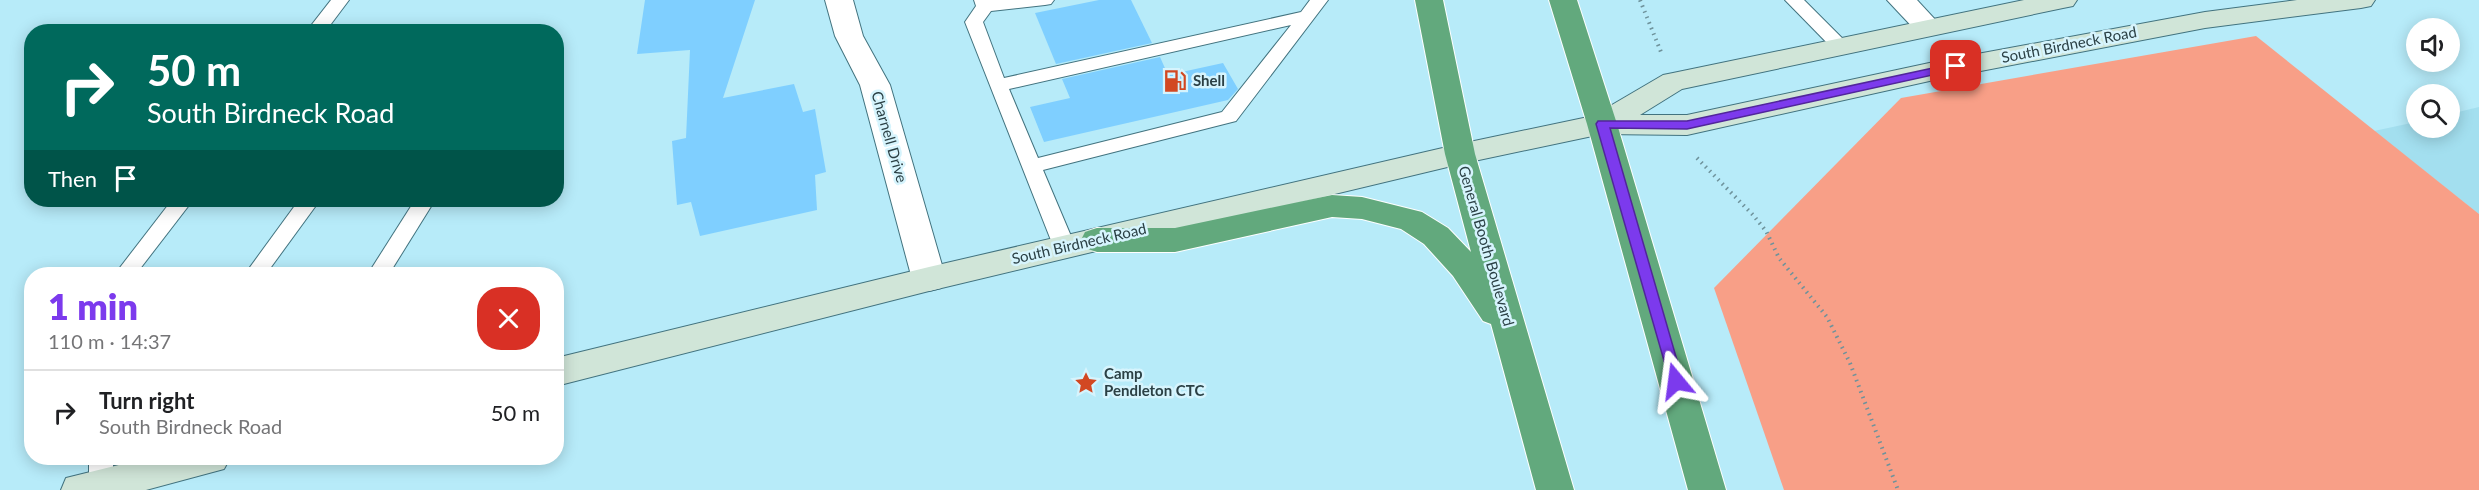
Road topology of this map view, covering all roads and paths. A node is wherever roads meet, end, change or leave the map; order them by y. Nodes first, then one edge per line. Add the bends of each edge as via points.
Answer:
1 (340, 0) edge
2 (839, 0) edge
3 (1045, 0) edge
4 (1319, 0) edge
5 (1429, 0) edge
6 (1563, 0) edge
7 (1794, 0) edge
8 (1901, 0) edge
9 (2063, 0) edge
10 (2361, 0) edge
11 (984, 3) edge
12 (1307, 16) junction
13 (321, 24) edge
14 (1928, 27) junction
15 (1840, 46) junction
16 (998, 85) junction
17 (1602, 124) junction
18 (1460, 154) junction
19 (1698, 162) dead end
20 (1032, 166) junction
21 (178, 207) edge
22 (305, 207) edge
23 (421, 207) edge
24 (1097, 240) junction
25 (1065, 248) junction
26 (130, 267) edge
27 (260, 267) edge
28 (382, 267) edge
29 (928, 279) junction
30 (1512, 337) junction
31 (564, 370) edge
32 (168, 465) edge
33 (94, 477) edge
34 (1555, 490) edge
35 (1707, 490) edge
36 (1898, 490) edge

1 - 13 lane
2 - 29 street, Charnell Drive via 849,36 874,86
3 - 11 lane
4 - 12 lane
5 - 18 highway, General Booth Boulevard
6 - 17 highway
7 - 15 lane
8 - 14 street
9 - 14 main road, South Birdneck Road
10 - 17 main road, South Birdneck Road via 2193,22 1934,70 1687,125
11 - 16 lane via 974,22
12 - 16 lane
12 - 20 lane via 1229,117
14 - 15 main road, South Birdneck Road
15 - 17 main road, South Birdneck Road via 1673,82
16 - 20 lane
17 - 18 main road, South Birdneck Road
17 - 35 highway
18 - 24 main road, South Birdneck Road
18 - 30 highway, General Booth Boulevard
19 - 36 path via 1753,215 1779,258 1827,317 1850,363
20 - 25 lane
21 - 26 lane
22 - 27 lane
23 - 28 lane
24 - 25 main road, South Birdneck Road
24 - 30 highway via 1176,240 1332,206 1411,219 1436,236 1465,267
25 - 29 main road, South Birdneck Road
29 - 31 main road, South Birdneck Road
30 - 34 highway, General Booth Boulevard
32 - 33 main road

